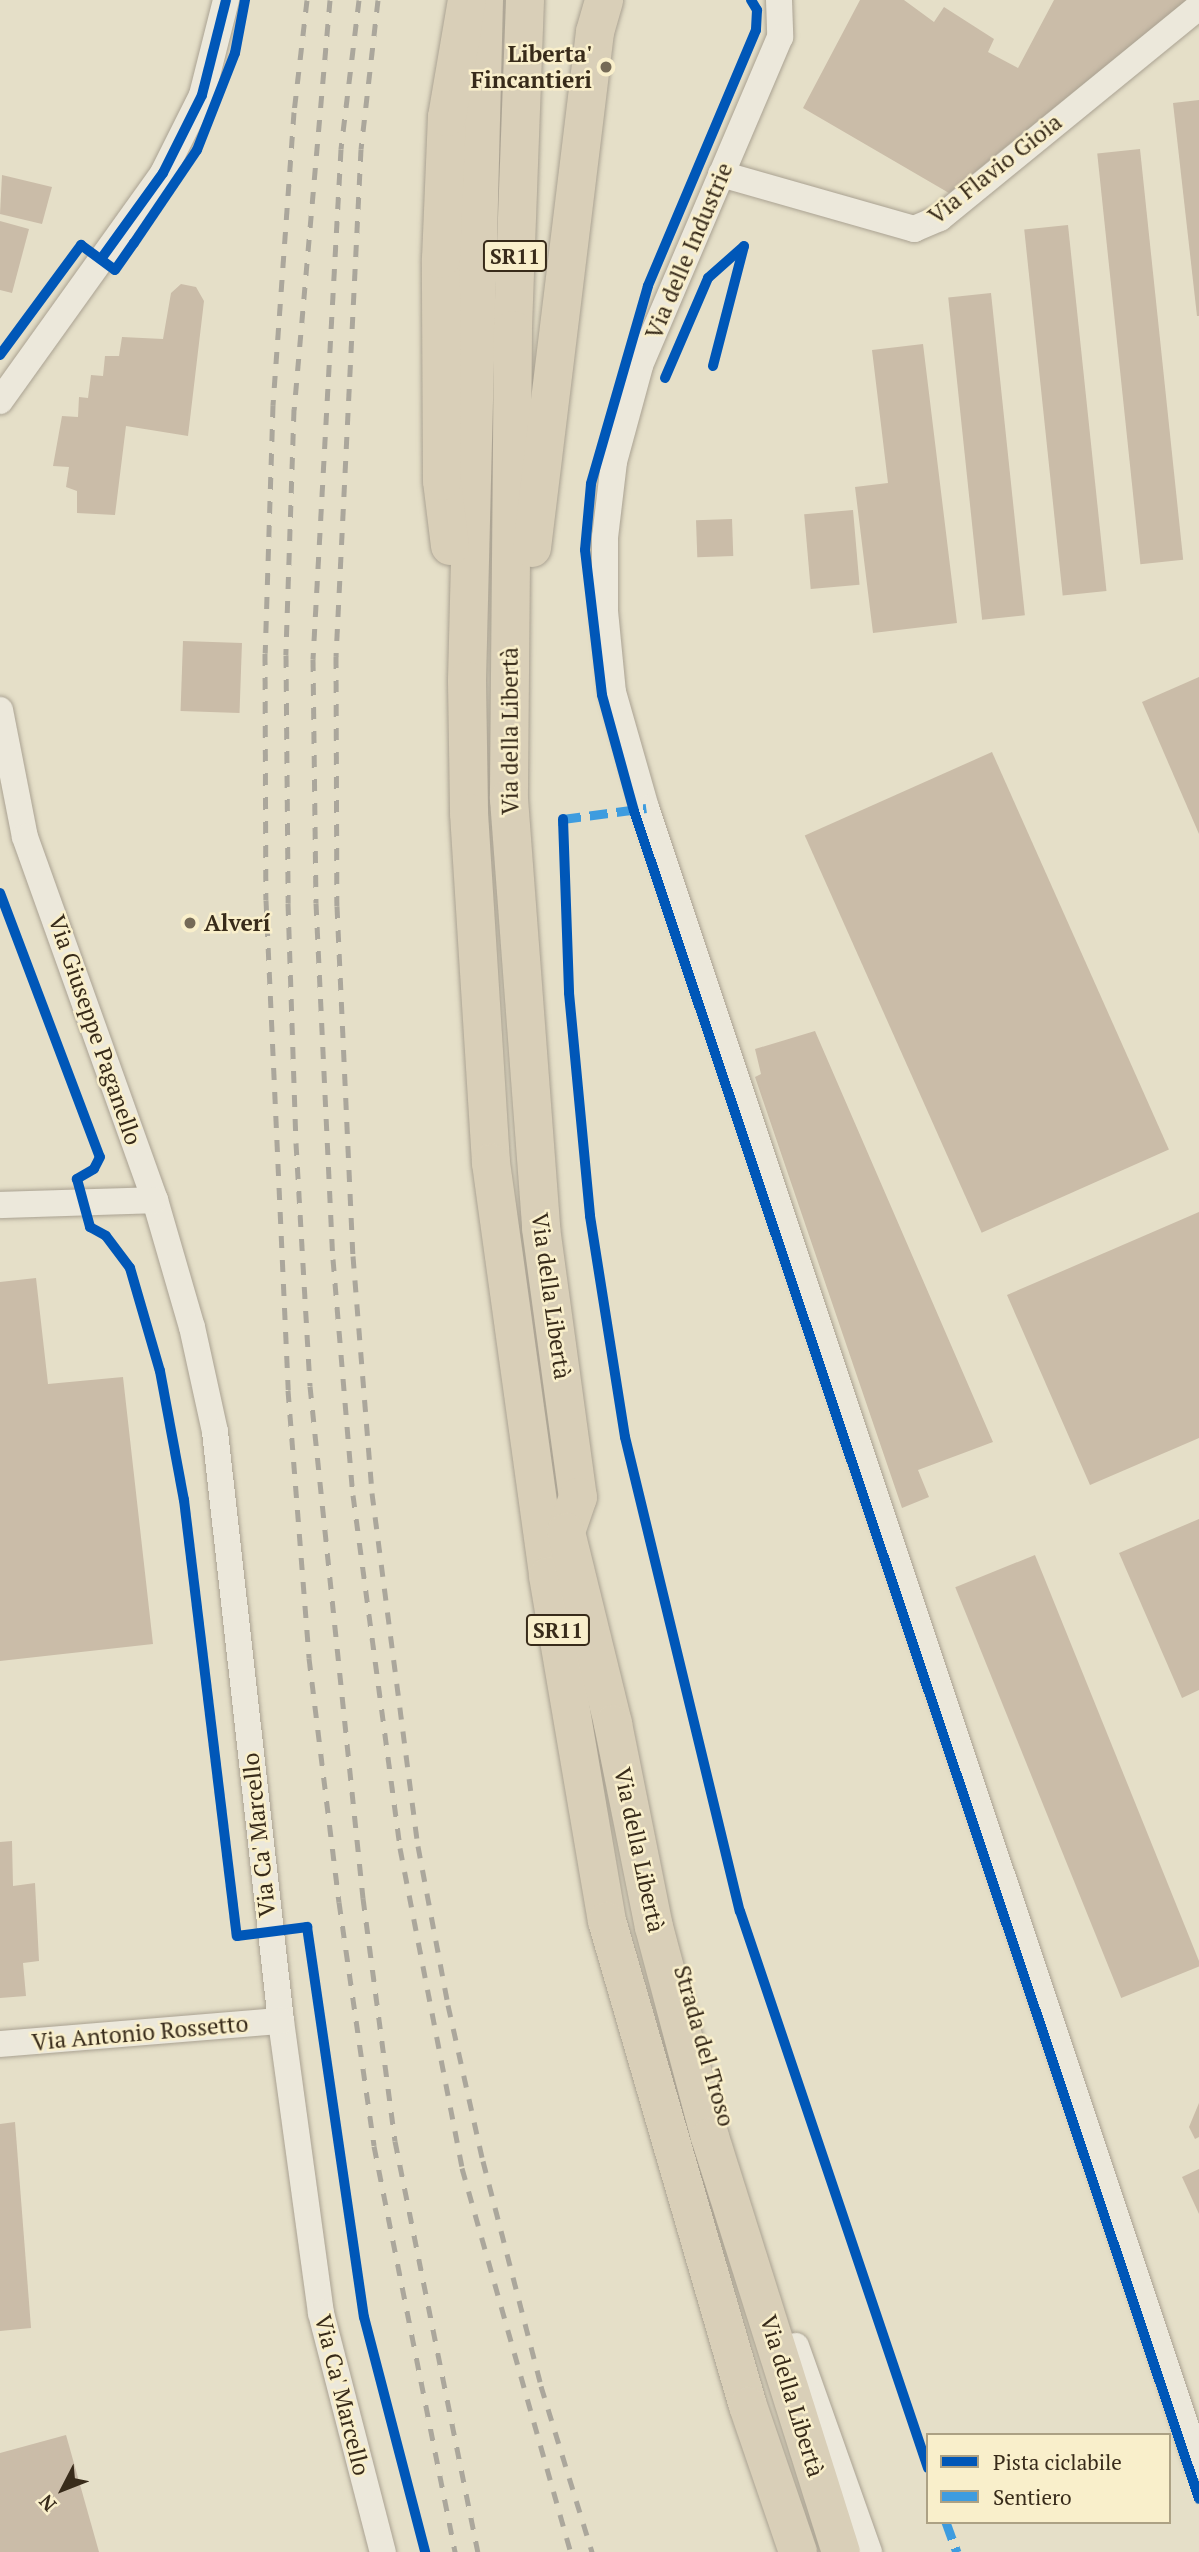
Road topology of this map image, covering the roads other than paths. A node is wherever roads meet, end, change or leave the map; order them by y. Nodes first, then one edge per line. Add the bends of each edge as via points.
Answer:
1 (226, 0) edge
2 (467, 0) edge
3 (485, 0) edge
4 (525, 0) edge
5 (604, 0) edge
6 (777, 1) edge
7 (1199, 7) edge
8 (721, 174) junction
9 (0, 401) edge
10 (467, 681) junction
11 (509, 691) junction
12 (0, 710) edge
13 (155, 1200) junction
14 (0, 1205) edge
15 (566, 1532) junction
16 (281, 2021) junction
17 (0, 2044) edge
18 (1199, 2466) edge
19 (383, 2552) edge
20 (798, 2552) edge
21 (841, 2552) edge
22 (869, 2552) edge

1 - 9 street via 202,95 163,173
2 - 10 highway via 447,117 441,259 442,481
3 - 10 highway, Via della Libertà / SR11
4 - 11 highway, Via della Libertà / SR11
5 - 11 highway via 595,32 530,567
6 - 8 street, Via delle Industrie via 780,37
7 - 8 street, Via Flavio Gioia via 940,218 914,229
8 - 18 street, Via delle Industrie via 640,366 614,462 605,537 605,611 613,692 651,821
10 - 20 highway, Via della Libertà / SR11 via 469,813 491,1163 548,1576 607,1921 748,2406
11 - 15 highway, Via della Libertà / SR11 via 509,799 541,1228 578,1497
12 - 13 street, Via Giuseppe Paganello via 25,837
13 - 14 street
13 - 16 street, Via Ca' Marcello via 192,1327 215,1433
15 - 21 highway, Via della Libertà / SR11 via 613,1724 654,1927 710,2137
15 - 22 street, Strada del Troso via 631,1745 693,2020 805,2373
16 - 17 street, Via Antonio Rossetto
16 - 19 street, Via Ca' Marcello via 321,2312

